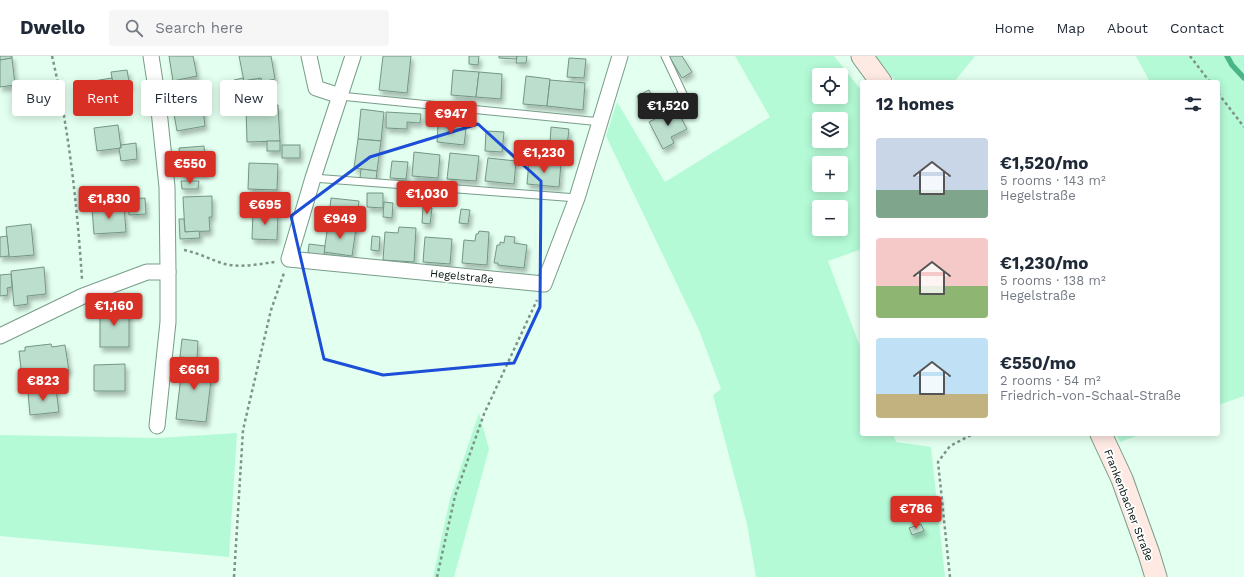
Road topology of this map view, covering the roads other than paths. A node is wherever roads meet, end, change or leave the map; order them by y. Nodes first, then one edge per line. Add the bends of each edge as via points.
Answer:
1 (151, 56) edge
2 (309, 56) edge
3 (353, 56) edge
4 (620, 56) edge
5 (665, 56) edge
6 (862, 56) edge
7 (880, 80) edge
8 (340, 96) junction
9 (660, 107) dead end
10 (601, 122) junction
11 (313, 178) junction
12 (577, 198) junction
13 (168, 272) junction
14 (0, 336) edge
15 (157, 426) dead end
16 (1102, 436) edge
17 (1156, 577) edge

1 - 13 street via 167,187
2 - 8 street via 316,88
3 - 8 street
4 - 10 street
5 - 9 lane via 683,94
6 - 7 main road
8 - 10 lane
8 - 11 street
10 - 12 street
11 - 12 lane
11 - 12 street, Hegelstraße via 289,259 544,284
13 - 14 street via 148,272 83,296
13 - 15 street via 168,322
16 - 17 main road, Frankenbacher Straße via 1122,479

